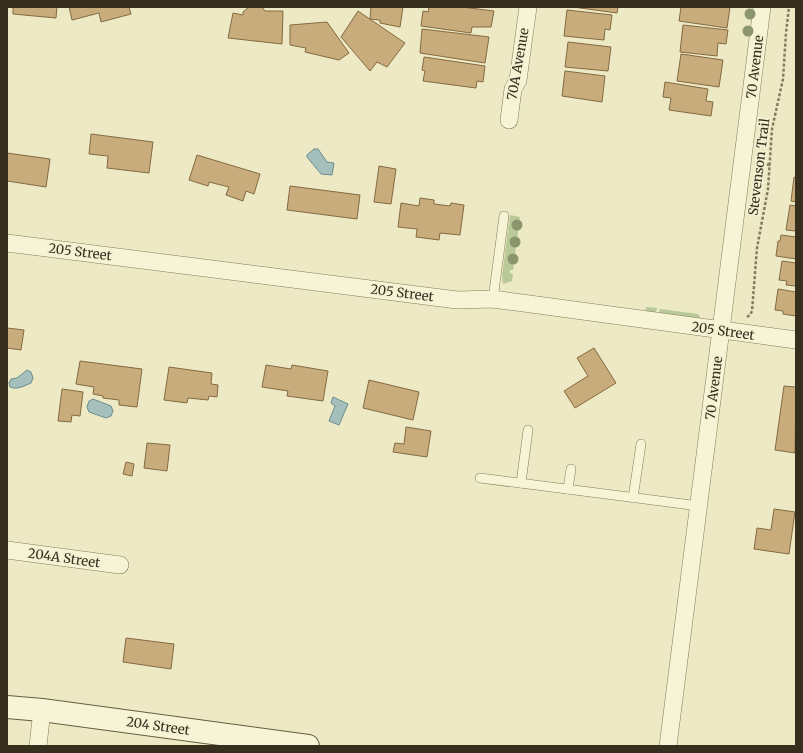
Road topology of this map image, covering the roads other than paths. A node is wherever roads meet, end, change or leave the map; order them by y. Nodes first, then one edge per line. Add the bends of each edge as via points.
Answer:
1 (528, 7) edge
2 (762, 7) edge
3 (509, 120) dead end
4 (504, 216) dead end
5 (7, 243) edge
6 (493, 299) junction
7 (722, 330) junction
8 (796, 340) edge
9 (528, 430) dead end
10 (641, 444) dead end
11 (571, 469) dead end
12 (480, 478) dead end
13 (521, 483) junction
14 (568, 489) junction
15 (633, 498) junction
16 (699, 506) junction
17 (7, 550) edge
18 (120, 565) dead end
19 (7, 707) edge
20 (42, 710) junction
21 (38, 746) edge
22 (308, 746) edge
23 (668, 746) edge

1 - 3 street, 70A Avenue via 518,80 513,88
2 - 7 street, 70 Avenue
4 - 6 lane
5 - 6 street, 205 Street via 457,300
6 - 7 street, 205 Street
7 - 8 street, 205 Street
7 - 16 street, 70 Avenue
9 - 13 lane
10 - 15 lane
11 - 14 lane
12 - 13 lane
13 - 14 lane
14 - 15 lane
15 - 16 lane
16 - 23 street, 70 Avenue
17 - 18 street, 204A Street
19 - 20 street, 204 Street
20 - 21 street
20 - 22 street, 204 Street

